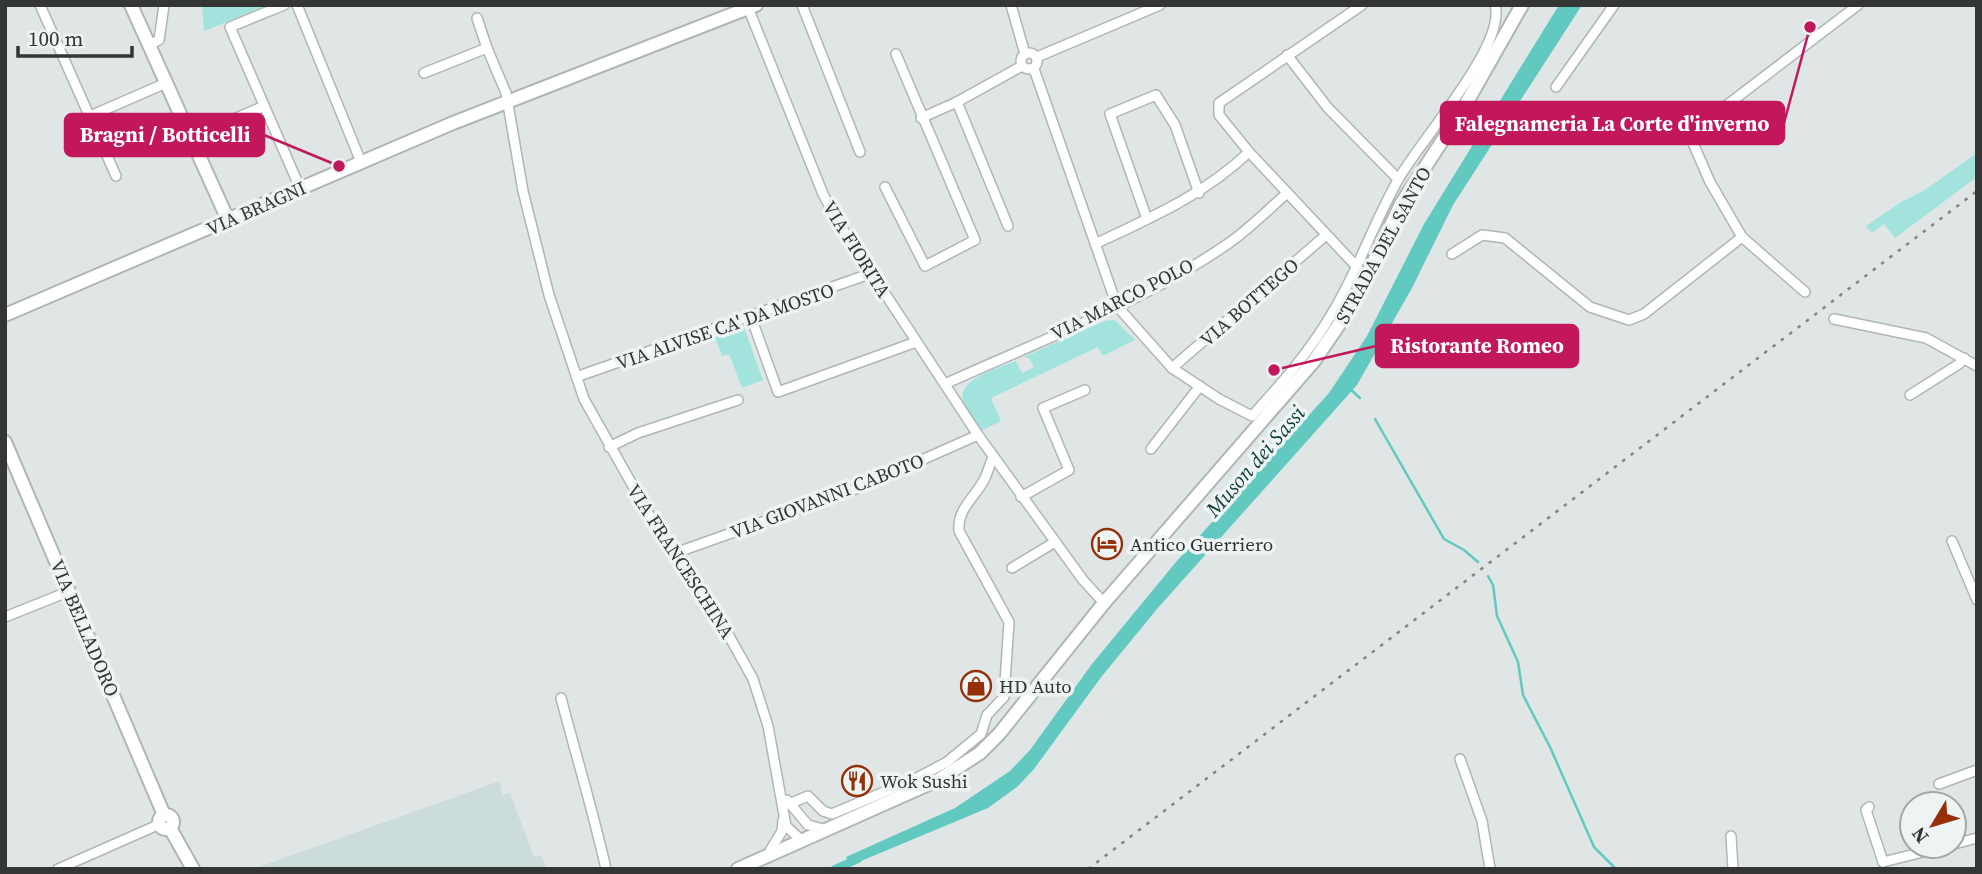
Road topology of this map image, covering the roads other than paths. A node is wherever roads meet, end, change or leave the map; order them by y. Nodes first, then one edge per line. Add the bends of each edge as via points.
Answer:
1 (40, 5) edge
2 (131, 5) edge
3 (164, 5) edge
4 (284, 5) edge
5 (297, 5) edge
6 (802, 5) edge
7 (1010, 5) edge
8 (1160, 5) edge
9 (1362, 5) edge
10 (1495, 5) edge
11 (1522, 5) edge
12 (1614, 5) edge
13 (1858, 5) edge
14 (750, 6) edge
15 (477, 19) dead end
16 (149, 45) junction
17 (487, 48) junction
18 (896, 54) dead end
19 (1025, 54) junction
20 (1287, 55) junction
21 (1037, 57) junction
22 (1022, 66) junction
23 (1034, 69) junction
24 (424, 73) dead end
25 (166, 83) junction
26 (1556, 87) dead end
27 (507, 101) junction
28 (957, 102) junction
29 (264, 106) junction
30 (88, 117) junction
31 (921, 118) junction
32 (190, 138) junction
33 (860, 152) dead end
34 (1249, 152) junction
35 (1416, 154) junction
36 (361, 162) junction
37 (1429, 162) junction
38 (116, 176) dead end
39 (1398, 179) junction
40 (885, 187) dead end
41 (300, 188) junction
42 (1199, 192) junction
43 (1286, 194) junction
44 (1147, 219) junction
45 (228, 220) junction
46 (1008, 226) dead end
47 (1382, 229) junction
48 (1325, 236) junction
49 (1742, 237) junction
50 (1095, 244) junction
51 (1452, 254) dead end
52 (1357, 267) junction
53 (872, 273) junction
54 (1805, 292) dead end
55 (1117, 306) junction
56 (5, 315) edge
57 (751, 317) junction
58 (1834, 319) dead end
59 (916, 342) junction
60 (1964, 358) junction
61 (1977, 366) edge
62 (1172, 368) junction
63 (576, 377) junction
64 (945, 384) junction
65 (1200, 386) junction
66 (1085, 390) dead end
67 (1910, 395) dead end
68 (738, 400) dead end
69 (1272, 402) junction
70 (978, 435) junction
71 (5, 442) edge
72 (609, 447) junction
73 (1151, 449) dead end
74 (993, 457) junction
75 (10, 464) edge
76 (1021, 497) junction
77 (1952, 541) dead end
78 (1055, 542) junction
79 (675, 553) junction
80 (1012, 568) dead end
81 (70, 591) junction
82 (1977, 600) edge
83 (1104, 603) junction
84 (5, 617) edge
85 (561, 698) dead end
86 (1460, 759) dead end
87 (1977, 771) edge
88 (779, 783) junction
89 (1939, 784) dead end
90 (789, 804) junction
91 (1869, 807) dead end
92 (784, 815) junction
93 (800, 819) junction
94 (165, 822) junction
95 (827, 830) junction
96 (1731, 836) dead end
97 (802, 841) junction
98 (766, 857) junction
99 (1900, 860) edge
100 (1883, 865) edge
101 (58, 869) edge
102 (192, 869) edge
103 (606, 869) edge
104 (738, 869) edge
105 (1490, 869) edge
106 (1733, 869) edge

1 - 30 street
2 - 16 main road
3 - 16 street via 159,40
4 - 29 street via 230,27
5 - 36 street
6 - 33 street
7 - 19 street
8 - 21 street
9 - 20 street
10 - 35 street, STRADA DEL SANTO via 1495,29
11 - 37 main road, STRADA DEL SANTO
12 - 26 street
13 - 49 street via 1689,134
14 - 27 main road, VIA BRAGNI
14 - 53 street, VIA FIORITA via 823,194
15 - 17 street
16 - 25 main road
17 - 24 street
17 - 27 street
18 - 31 street
19 - 21 street
19 - 22 street
20 - 34 street via 1219,103 1220,115
20 - 39 street via 1328,108
21 - 23 street
22 - 23 street
22 - 28 street
23 - 50 street
25 - 30 street
25 - 32 main road
27 - 36 main road, VIA BRAGNI
27 - 63 street, VIA FRANCESCHINA via 523,191
28 - 31 street
28 - 46 street
29 - 32 street
29 - 41 street
30 - 38 street
31 - 40 street via 975,240 925,266
32 - 45 main road
34 - 42 street
34 - 43 street
35 - 37 street
35 - 39 street, STRADA DEL SANTO
36 - 41 main road, VIA BRAGNI
37 - 47 main road, STRADA DEL SANTO
39 - 47 street, STRADA DEL SANTO
41 - 45 main road, VIA BRAGNI
42 - 44 street
42 - 44 street via 1175,125 1156,95 1110,114
43 - 48 street
43 - 55 street, VIA MARCO POLO via 1229,243
44 - 50 street
45 - 56 main road, VIA BRAGNI
47 - 52 street, STRADA DEL SANTO
47 - 69 main road, STRADA DEL SANTO via 1338,326
48 - 52 street
48 - 62 street, VIA BOTTEGO
49 - 51 street via 1644,314 1629,320 1590,307 1505,238 1482,235
49 - 54 street
50 - 55 street
52 - 69 street, STRADA DEL SANTO
53 - 57 street, VIA ALVISE CA' DA MOSTO
53 - 59 street, VIA FIORITA
55 - 62 street
55 - 64 street, VIA MARCO POLO
57 - 59 street via 778,392
57 - 63 street, VIA ALVISE CA' DA MOSTO
58 - 60 street via 1926,338
59 - 64 street, VIA FIORITA
60 - 61 street
60 - 67 street
62 - 65 street
63 - 72 street, VIA FRANCESCHINA
64 - 70 street, VIA FIORITA
65 - 69 street, STRADA DEL SANTO via 1252,416
65 - 73 street
66 - 76 street via 1043,408 1069,470
68 - 72 street
69 - 83 main road, STRADA DEL SANTO
70 - 74 street, VIA FIORITA
70 - 79 street, VIA GIOVANNI CABOTO via 861,487
71 - 75 main road, VIA BELLADORO
72 - 79 street, VIA FRANCESCHINA
74 - 76 street, VIA FIORITA
74 - 90 street via 985,479 958,521 959,531 1009,622 1004,697 987,715 981,734 965,749 915,779 832,814 808,796
75 - 81 main road, VIA BELLADORO
76 - 78 street, VIA FIORITA
77 - 82 street
78 - 80 street
78 - 83 street, VIA FIORITA
79 - 88 street, VIA FRANCESCHINA via 716,608 753,679
81 - 84 street
81 - 94 main road, VIA BELLADORO
83 - 95 main road, STRADA DEL SANTO via 980,753 940,779
85 - 103 street
86 - 105 street via 1482,821
87 - 89 street
88 - 90 street, VIA FRANCESCHINA
88 - 92 street, VIA FRANCESCHINA
90 - 93 street, VIA FRANCESCHINA
91 - 100 street via 1866,810
92 - 97 street, VIA FRANCESCHINA via 786,826
92 - 98 street, VIA FRANCESCHINA via 782,831
93 - 95 street
93 - 97 street
94 - 101 street
94 - 102 main road, VIA BELLADORO
95 - 97 main road, STRADA DEL SANTO
96 - 106 street
97 - 98 main road, STRADA DEL SANTO
98 - 104 main road, STRADA DEL SANTO
99 - 100 street

